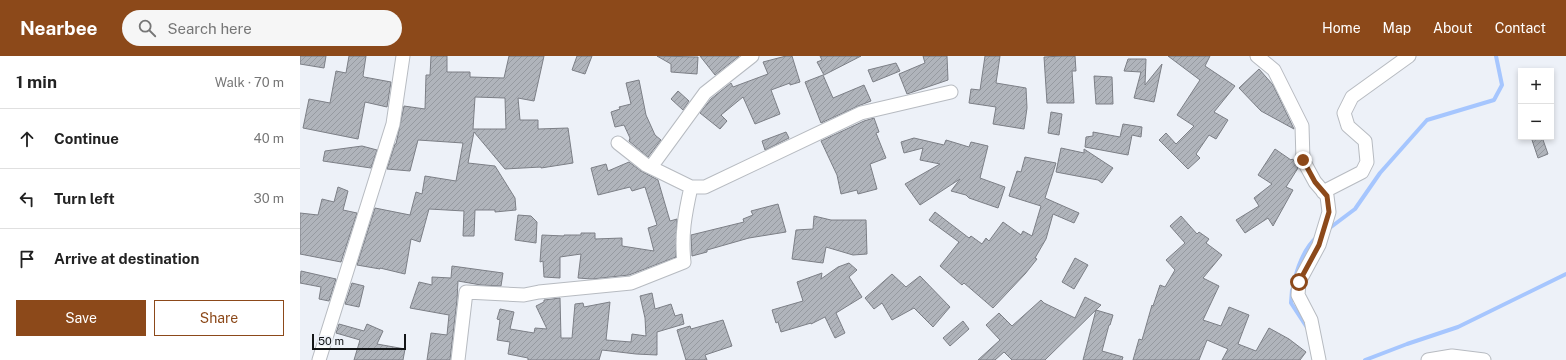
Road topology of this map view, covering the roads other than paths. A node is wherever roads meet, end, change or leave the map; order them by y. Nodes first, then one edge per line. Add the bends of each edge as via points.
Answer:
1 (403, 56) edge
2 (752, 56) edge
3 (1257, 56) edge
4 (1409, 56) edge
5 (951, 92) dead end
6 (618, 143) dead end
7 (651, 167) junction
8 (691, 187) junction
9 (1323, 192) junction
10 (319, 360) edge
11 (458, 360) edge
12 (1319, 360) edge
13 (1428, 360) edge
14 (1484, 360) edge

1 - 10 street via 393,124
2 - 7 street via 705,93
3 - 9 street via 1274,70 1302,126 1303,160
4 - 9 street via 1352,97 1344,112 1348,126 1365,141 1368,162 1362,172
5 - 8 street via 861,114 705,187
6 - 7 street
7 - 8 street
8 - 11 street via 684,217 684,262 632,283 524,295 466,292
9 - 12 street via 1327,196 1329,212 1319,245 1299,282 1298,294 1311,320
13 - 14 street via 1452,356

